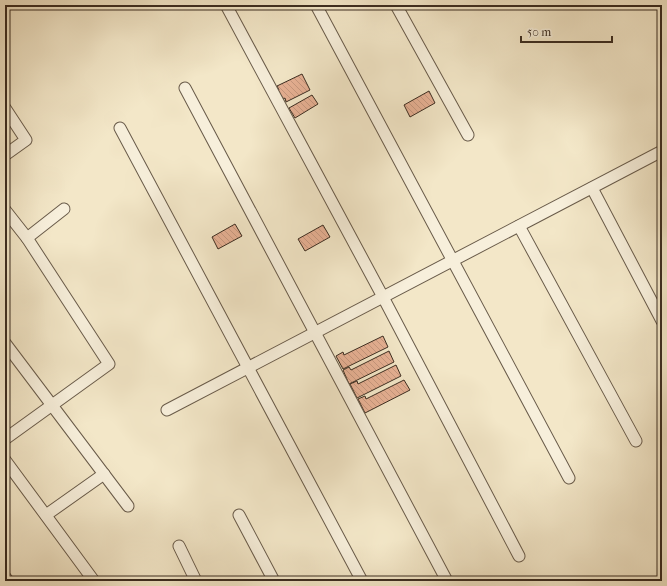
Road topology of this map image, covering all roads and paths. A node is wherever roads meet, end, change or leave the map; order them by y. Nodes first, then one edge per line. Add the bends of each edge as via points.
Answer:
1 (226, 5) edge
2 (316, 5) edge
3 (396, 5) edge
4 (185, 88) dead end
5 (5, 108) edge
6 (120, 128) dead end
7 (468, 135) dead end
8 (662, 153) edge
9 (5, 155) edge
10 (592, 188) junction
11 (64, 209) dead end
12 (5, 210) edge
13 (519, 226) junction
14 (27, 238) junction
15 (452, 261) junction
16 (383, 297) junction
17 (662, 321) edge
18 (315, 333) junction
19 (5, 343) edge
20 (248, 368) junction
21 (52, 405) junction
22 (167, 410) dead end
23 (5, 439) edge
24 (636, 441) dead end
25 (5, 460) edge
26 (104, 474) junction
27 (569, 478) dead end
28 (128, 506) dead end
29 (46, 515) junction
30 (239, 515) dead end
31 (179, 546) dead end
32 (520, 556) dead end
33 (5, 577) edge
34 (8, 581) edge
35 (94, 581) edge
36 (196, 581) edge
37 (274, 581) edge
38 (362, 581) edge
39 (447, 581) edge

1 - 16 street
2 - 15 street
3 - 7 street
4 - 18 street
5 - 9 street via 26,140
6 - 20 street
8 - 10 street
10 - 13 street
10 - 17 street
11 - 14 street
12 - 14 street
13 - 15 street
13 - 24 street
14 - 21 street via 109,364
15 - 16 street
15 - 27 street
16 - 18 street
16 - 32 street
18 - 20 street
18 - 39 street
19 - 21 street
20 - 22 street
20 - 38 street
21 - 23 street
21 - 26 street
25 - 29 street
26 - 28 street
26 - 29 street
29 - 35 street
30 - 37 street
31 - 36 street
33 - 34 street

